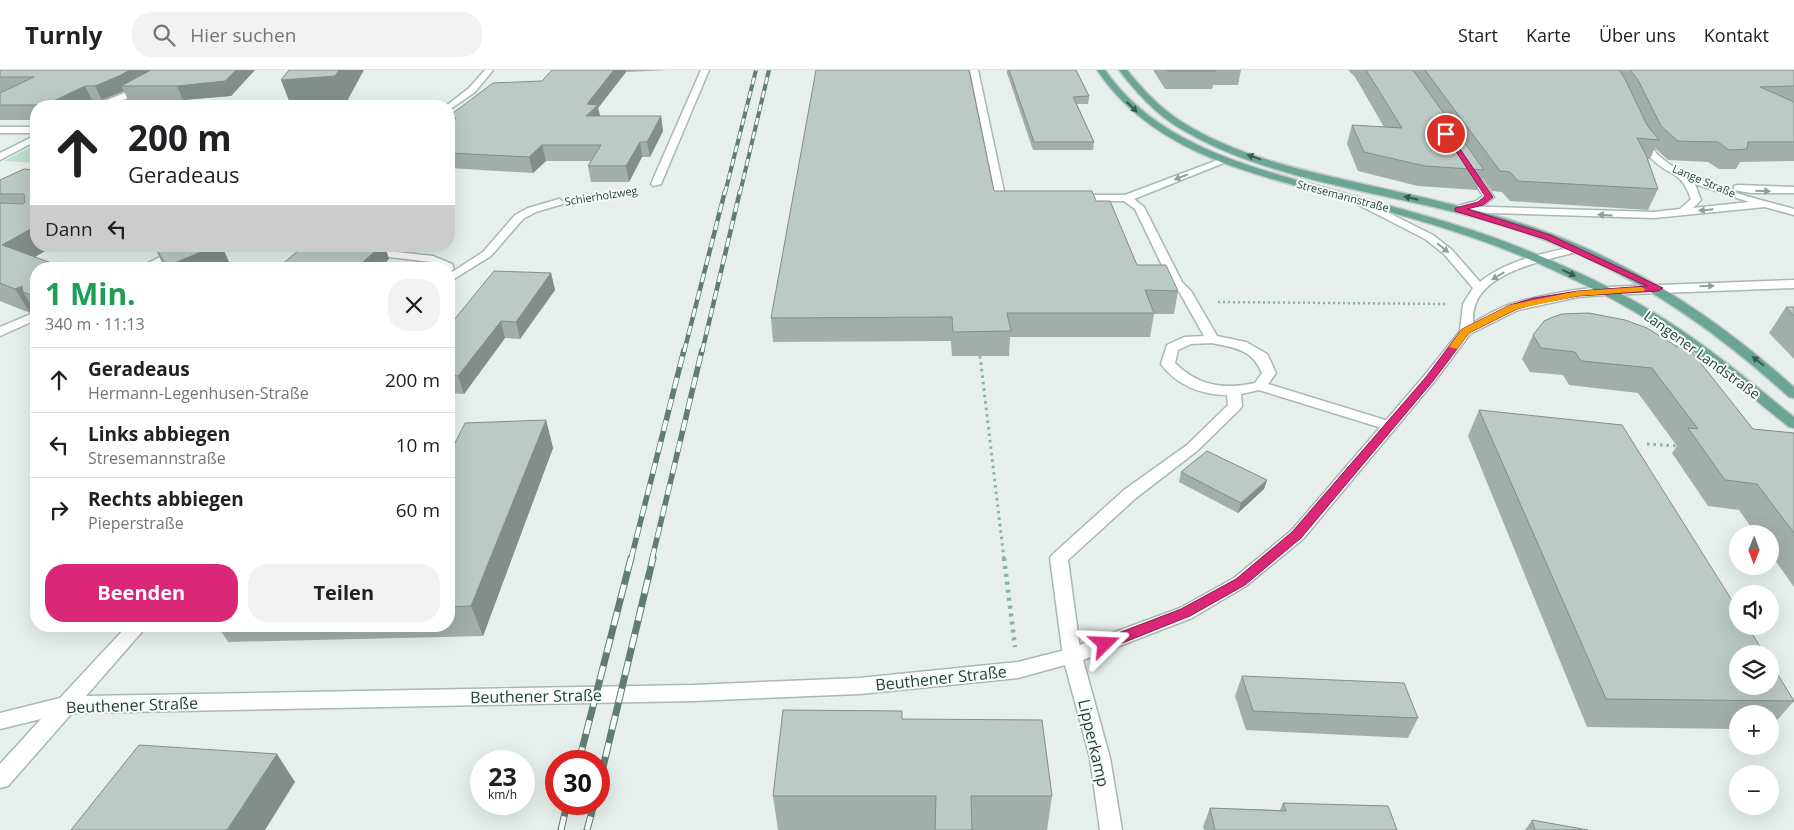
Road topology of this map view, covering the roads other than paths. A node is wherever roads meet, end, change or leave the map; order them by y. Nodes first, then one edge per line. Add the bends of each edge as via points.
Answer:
1 (168, 70) edge
2 (489, 70) edge
3 (705, 70) edge
4 (974, 70) edge
5 (1101, 70) edge
6 (1123, 70) edge
7 (113, 100) edge
8 (455, 103) edge
9 (1637, 124) edge
10 (0, 130) edge
11 (30, 130) edge
12 (30, 141) edge
13 (0, 157) edge
14 (1462, 158) edge
15 (1226, 160) junction
16 (1682, 174) junction
17 (1698, 180) junction
18 (656, 184) road end
19 (1794, 190) edge
20 (1030, 198) edge
21 (1068, 198) edge
22 (1126, 198) junction
23 (1355, 199) junction
24 (559, 202) road end
25 (1765, 204) junction
26 (1458, 209) junction
27 (1794, 212) edge
28 (1682, 213) junction
29 (1577, 249) junction
30 (179, 252) edge
31 (372, 252) edge
32 (1536, 258) junction
33 (157, 262) edge
34 (439, 262) edge
35 (455, 276) edge
36 (1794, 284) edge
37 (1479, 288) junction
38 (1658, 288) junction
39 (1606, 291) junction
40 (30, 319) edge
41 (1466, 331) junction
42 (0, 332) edge
43 (1212, 339) junction
44 (1260, 386) junction
45 (1234, 392) junction
46 (1794, 394) edge
47 (1794, 424) edge
48 (1390, 426) junction
49 (133, 632) edge
50 (1072, 656) junction
51 (67, 705) junction
52 (0, 721) edge
53 (0, 779) edge
54 (1111, 830) edge

1 - 7 street via 130,94
2 - 8 street
3 - 18 street, Schierholzweg
4 - 20 street via 1001,199
5 -> 15 main road, Stresemannstraße via 1138,113 1173,136
26 -> 6 main road, Stresemannstraße via 1304,173 1210,139 1157,109
9 - 16 street, Lange Straße via 1654,156
10 - 11 street
12 - 13 street
14 - 26 street via 1489,197 1480,204
15 -> 22 street
15 - 23 main road, Stresemannstraße
16 - 17 street, Lange Straße
16 - 28 street via 1690,183 1696,200
17 -> 19 street via 1751,190
17 - 25 street, Lange Straße
21 - 22 street
22 - 43 street via 1139,207 1177,284 1185,291
23 - 32 main road, Stresemannstraße via 1475,234
23 -> 37 street via 1429,237 1448,252
24 - 35 street, Schierholzweg via 520,217 487,254
25 - 27 street, Lange Straße
25 -> 28 street, Stresemannstraße
28 -> 26 street, Stresemannstraße via 1627,216
26 - 29 main road, Stresemannstraße
29 - 32 street
29 - 38 main road, Stresemannstraße
30 - 33 street
31 - 34 street
32 -> 37 street
32 -> 39 main road, Stresemannstraße
38 -> 36 street
37 - 41 street via 1469,304
38 - 39 street
46 -> 38 main road, Langener Landstraße via 1710,322
39 - 41 street via 1578,293 1514,307
39 - 47 main road, Langener Landstraße via 1668,327
40 - 42 street
41 - 48 street, Beuthener Straße
43 - 44 street via 1241,345 1262,357 1269,373
43 - 45 street via 1189,340 1172,348 1168,364 1180,377 1200,388
44 - 45 street
44 - 48 street
45 - 50 street, Lipperkamp via 1234,406 1192,448 1130,494 1059,558
48 - 50 street, Beuthener Straße via 1297,535 1240,582 1186,613
49 - 51 street
50 - 51 street, Beuthener Straße via 1018,670 859,686 693,693
50 - 54 street, Lipperkamp via 1100,758
51 - 52 street, Beuthener Straße
51 - 53 street

